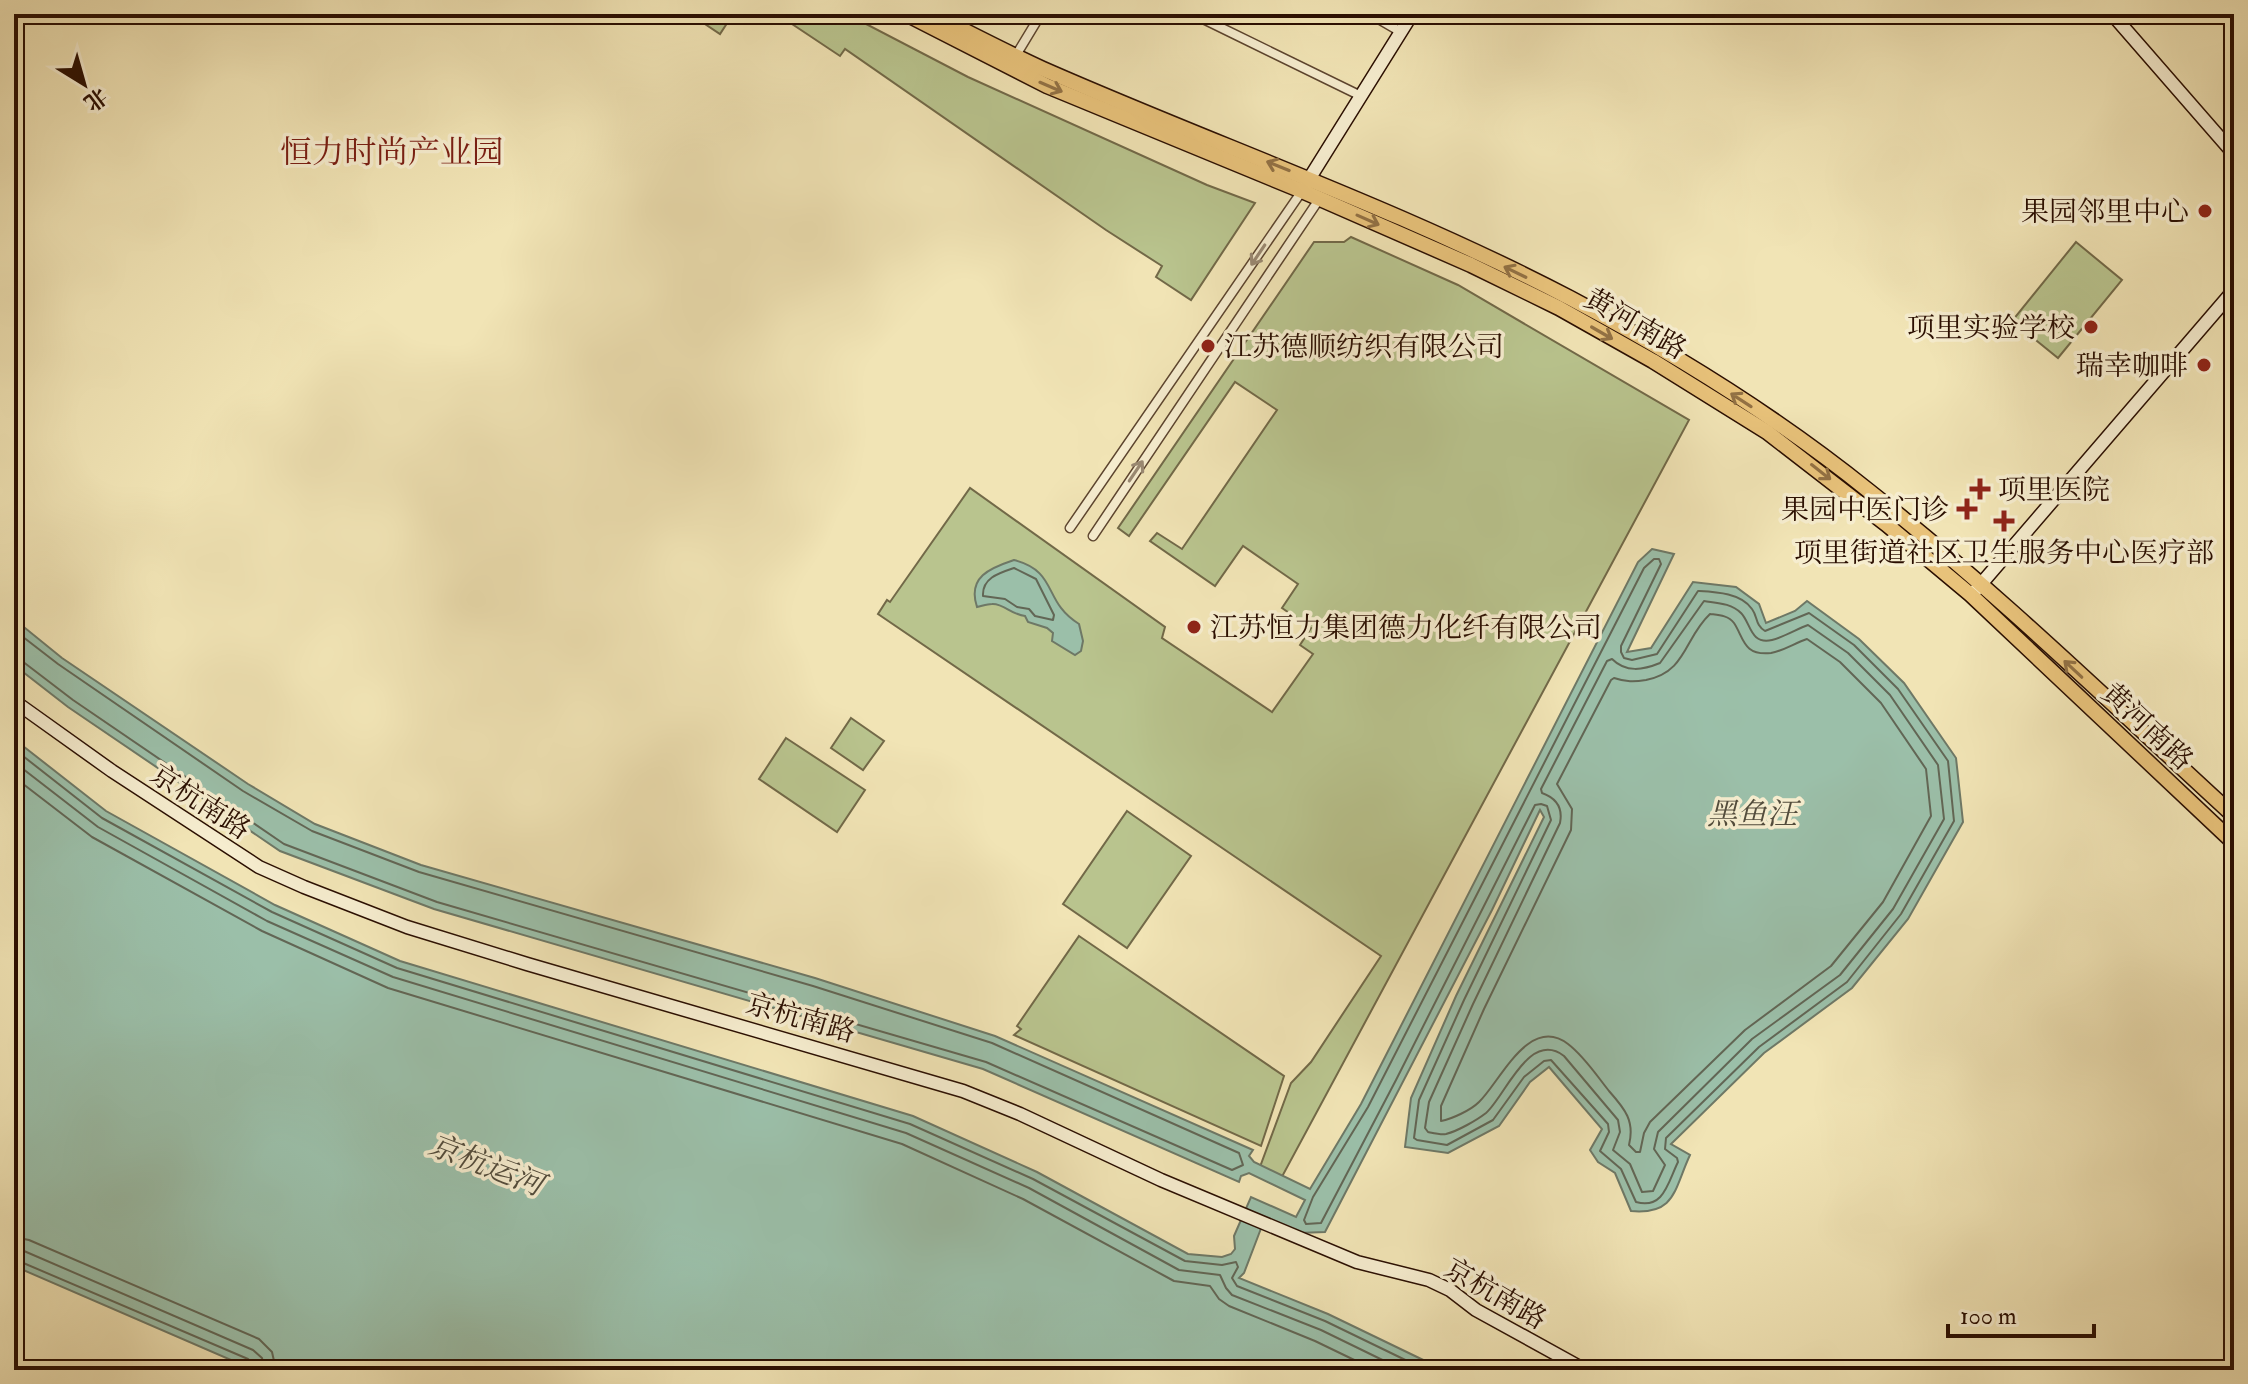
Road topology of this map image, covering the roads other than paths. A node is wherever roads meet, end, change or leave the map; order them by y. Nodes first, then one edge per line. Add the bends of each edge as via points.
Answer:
1 (906, 14) edge
2 (932, 14) edge
3 (1041, 14) edge
4 (1193, 14) edge
5 (1370, 14) edge
6 (1412, 14) edge
7 (2112, 14) edge
8 (1401, 32) junction
9 (1012, 62) junction
10 (1361, 96) junction
11 (2234, 154) edge
12 (1306, 185) junction
13 (1323, 193) junction
14 (2234, 290) edge
15 (1070, 528) dead end
16 (1093, 536) dead end
17 (1976, 590) junction
18 (14, 701) edge
19 (2234, 816) edge
20 (2234, 843) edge
21 (1585, 1370) edge

1 - 9 main road, 黄河南路
2 - 9 main road, 黄河南路
3 - 9 street
4 - 10 street
5 - 8 street
6 - 8 street
7 - 11 street
8 - 10 street
9 - 12 main road, 黄河南路
10 - 12 street
12 - 13 main road, 黄河南路
12 -> 15 street
16 -> 13 street
13 - 17 main road, 黄河南路 via 1559,308 1653,361 1778,440
14 - 17 street
19 -> 17 main road, 黄河南路
17 - 20 main road, 黄河南路
18 - 21 street, 京杭南路 via 259,867 304,887 512,960 963,1091 1357,1262 1429,1280

